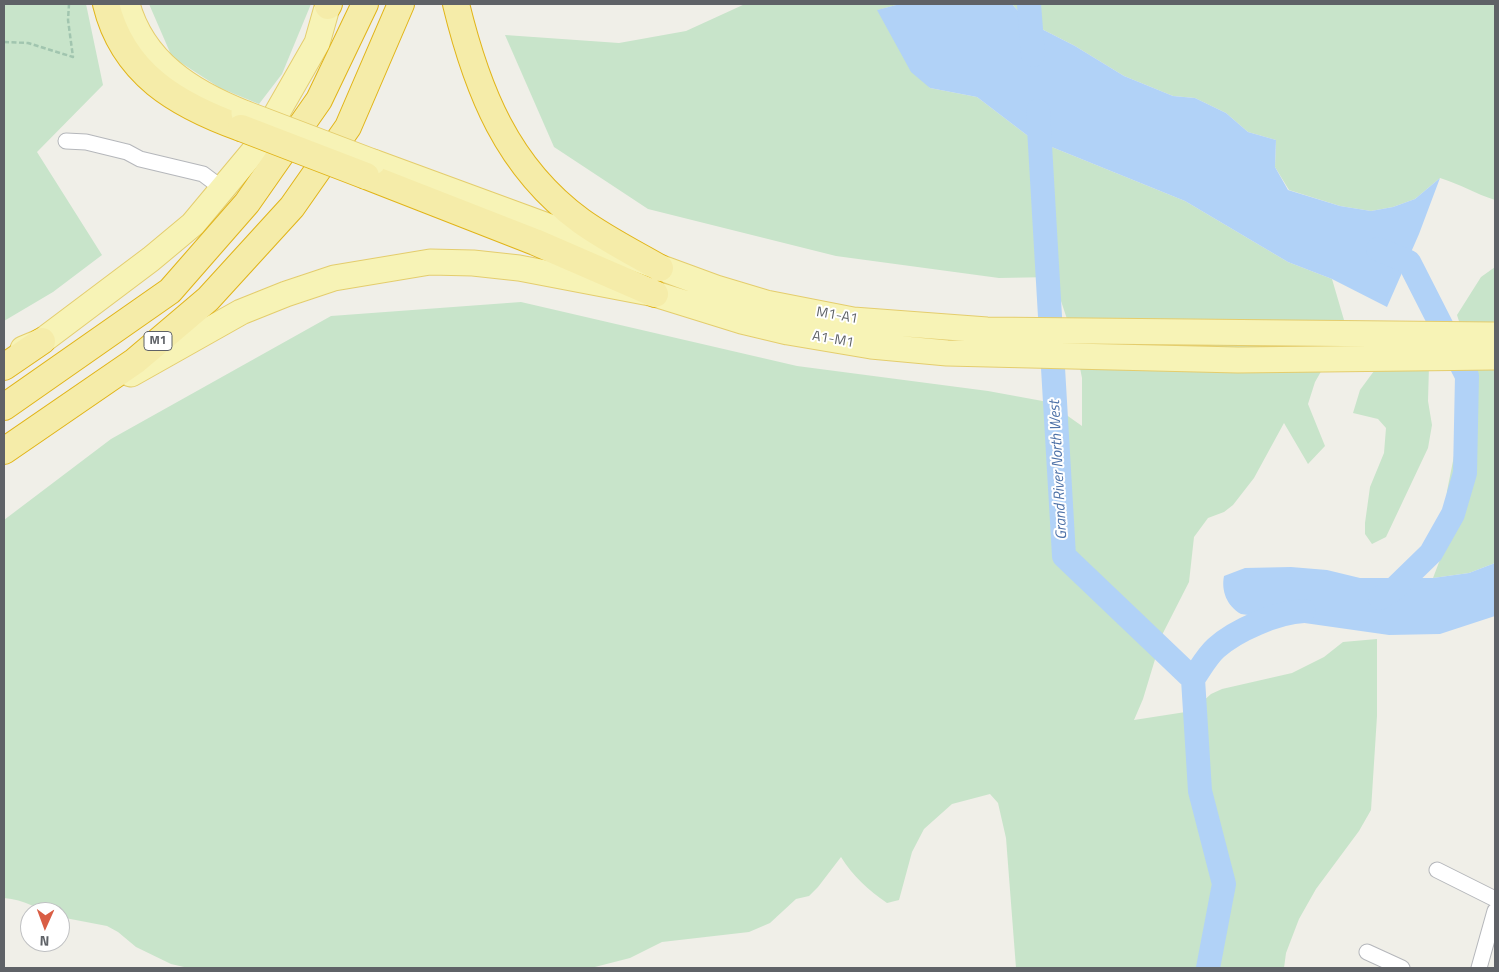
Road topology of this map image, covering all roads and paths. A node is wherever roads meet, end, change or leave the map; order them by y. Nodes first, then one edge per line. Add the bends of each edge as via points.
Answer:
1 (69, 4) edge
2 (106, 4) edge
3 (127, 4) edge
4 (365, 4) edge
5 (401, 4) edge
6 (456, 4) edge
7 (328, 5) edge
8 (4, 42) edge
9 (242, 120) junction
10 (66, 141) dead end
11 (369, 169) junction
12 (223, 189) junction
13 (660, 268) junction
14 (655, 294) junction
15 (1495, 334) edge
16 (42, 340) junction
17 (1017, 343) junction
18 (1495, 357) edge
19 (4, 358) edge
20 (4, 367) edge
21 (120, 380) junction
22 (4, 407) edge
23 (66, 409) junction
24 (4, 451) edge
25 (4, 460) edge
26 (1437, 870) dead end
27 (1495, 899) edge
28 (1495, 911) edge
29 (1368, 952) dead end
30 (1402, 968) edge
31 (1479, 968) edge

1 - 8 path via 73,57 28,43
2 - 9 highway via 122,47 150,79 190,108
3 - 9 main road via 138,33 156,59
4 - 22 highway, M1 via 319,100 247,203 170,291
5 - 23 highway, M1 via 348,127 292,207 208,299 135,361
6 - 13 highway via 484,97 521,162 551,195 582,221
7 - 12 main road via 316,43 292,89 258,146
9 - 11 highway, bridge
10 - 12 street via 86,142 203,174
11 - 13 main road, M1-A1 via 550,226
11 - 14 highway
12 - 16 main road via 193,224
13 - 17 main road, M1-A1 via 766,303 853,320
14 - 17 main road, A1-M1 via 742,321 862,345 947,353
14 - 21 main road, A1-M1 via 519,268 473,263 430,262 381,269 334,278 241,312
15 - 17 main road
16 - 19 main road
16 - 20 highway
17 - 18 main road via 1238,360
21 - 23 highway
21 - 25 main road, A1-M1
23 - 24 highway, M1
26 - 27 street
28 - 31 street
29 - 30 street

